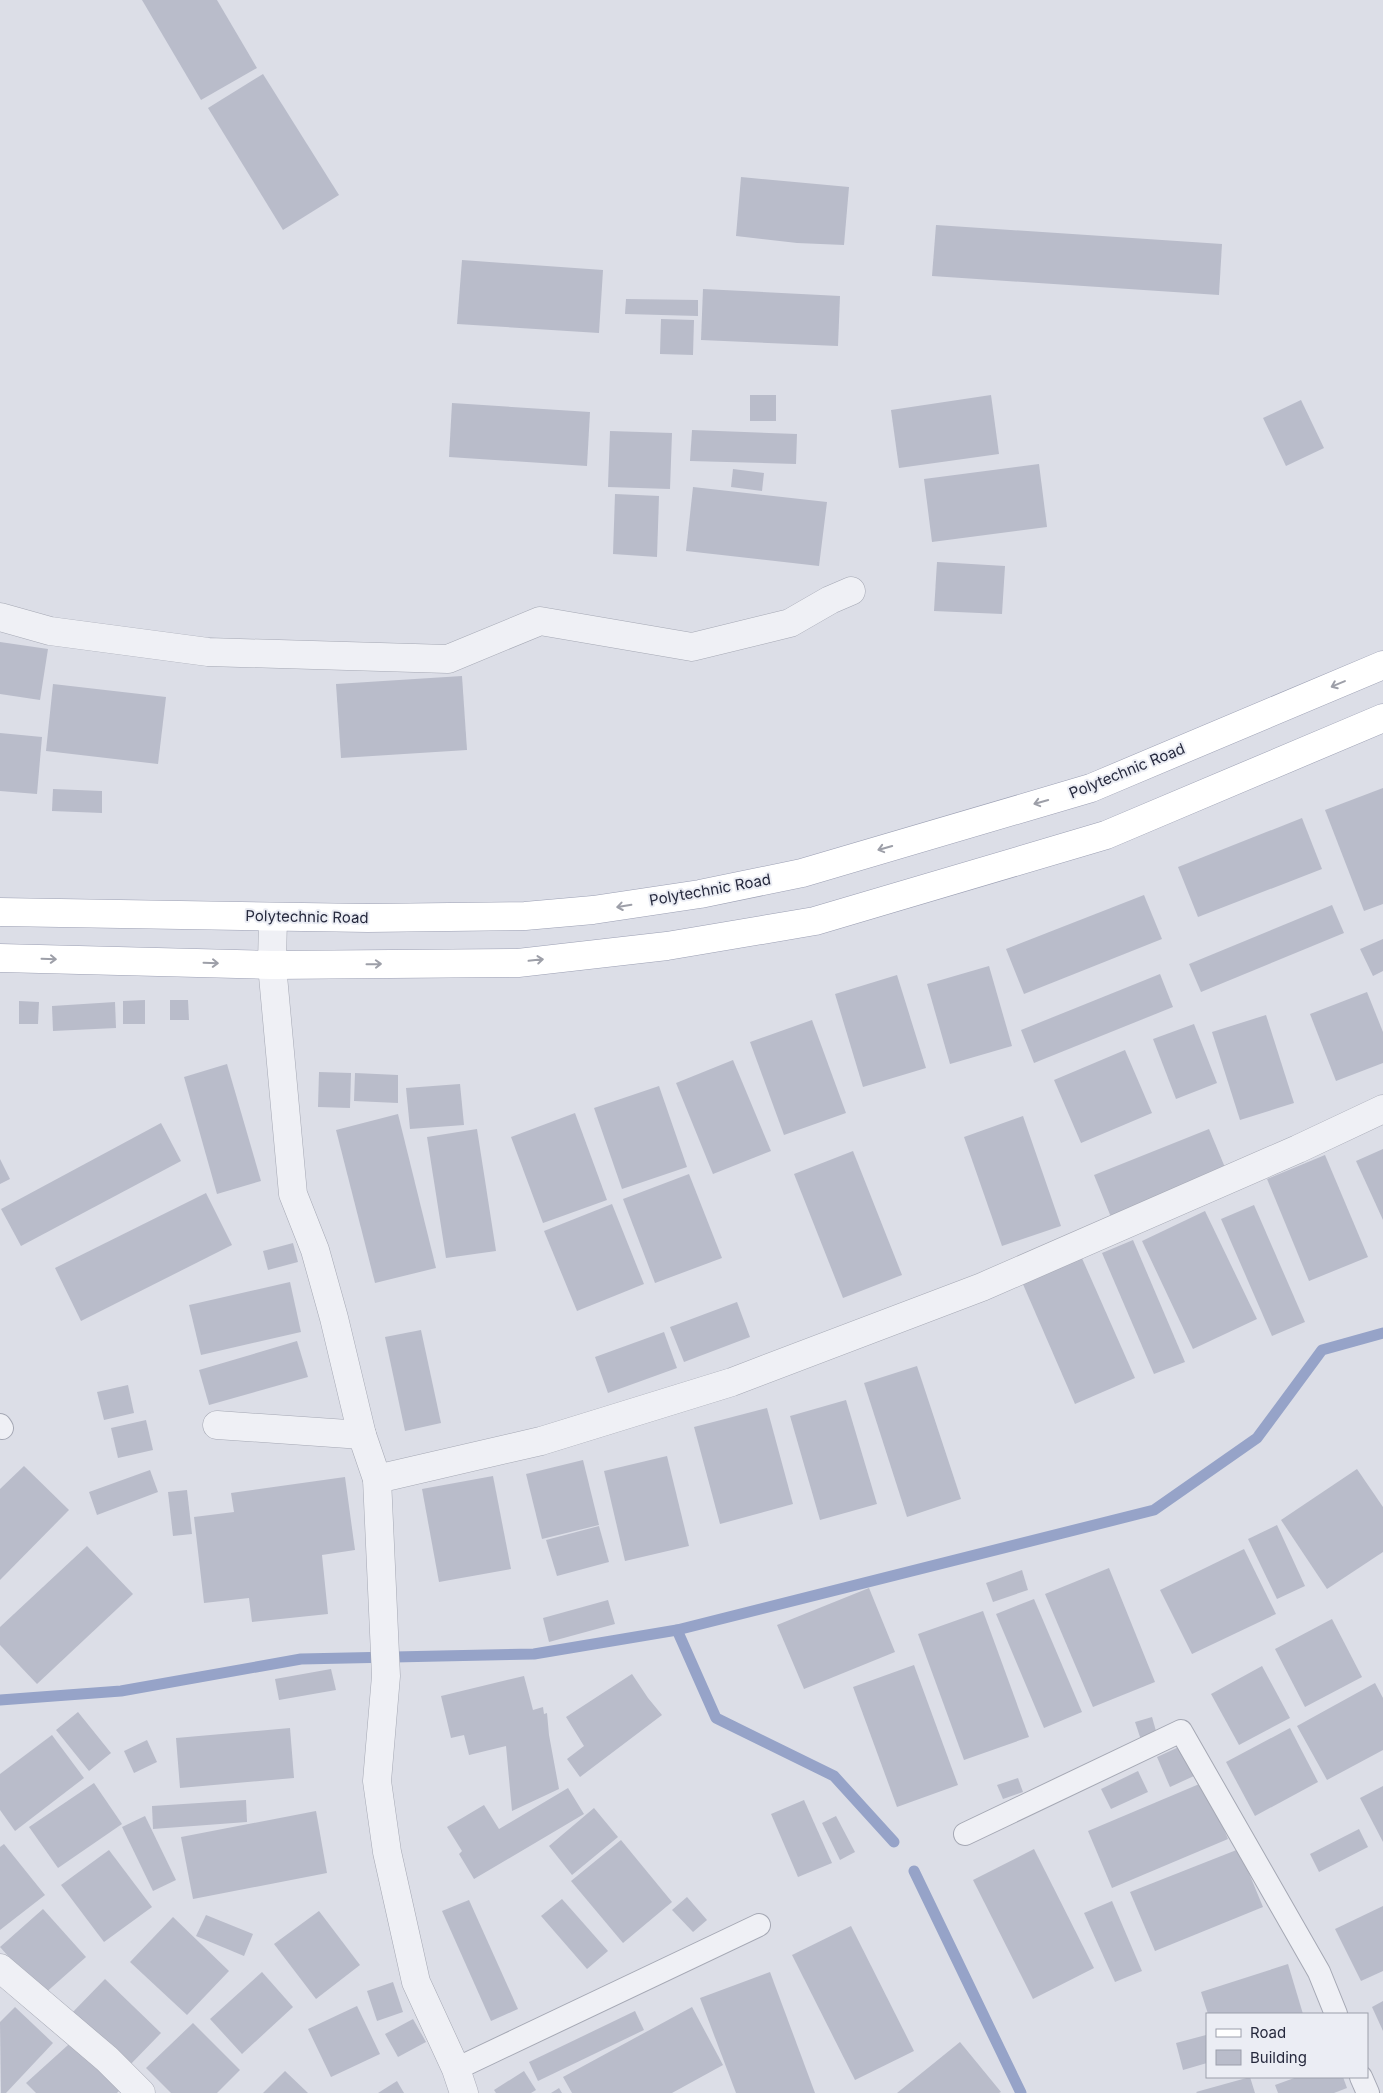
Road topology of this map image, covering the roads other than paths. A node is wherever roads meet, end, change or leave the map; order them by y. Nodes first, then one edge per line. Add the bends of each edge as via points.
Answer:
1 (851, 592) dead end
2 (0, 617) edge
3 (1383, 665) edge
4 (1383, 718) edge
5 (0, 912) edge
6 (273, 917) junction
7 (0, 958) edge
8 (272, 965) junction
9 (1383, 1109) edge
10 (217, 1424) dead end
11 (362, 1435) junction
12 (377, 1479) junction
13 (964, 1834) dead end
14 (759, 1924) dead end
15 (0, 1968) edge
16 (1336, 2013) edge
17 (1361, 2078) edge
18 (460, 2081) edge
19 (141, 2093) edge
20 (1368, 2093) edge

1 - 2 street via 790,623 692,648 540,621 448,659 208,652 50,631
3 -> 6 main road, Polytechnic Road via 1091,788 802,873 700,894 594,910 525,916
8 -> 4 main road via 518,962 668,946 815,921 1106,835
5 - 6 main road, Polytechnic Road
6 - 8 street
7 -> 8 main road
8 - 11 street via 293,1194 315,1250
9 - 12 street via 982,1287 732,1382 541,1441
10 - 11 street
11 - 12 street
12 - 18 street via 386,1676 377,1781 386,1852 416,1982
13 - 16 lane via 1181,1731 1319,1972
14 - 18 lane
15 - 19 street via 108,2059
17 - 20 lane

